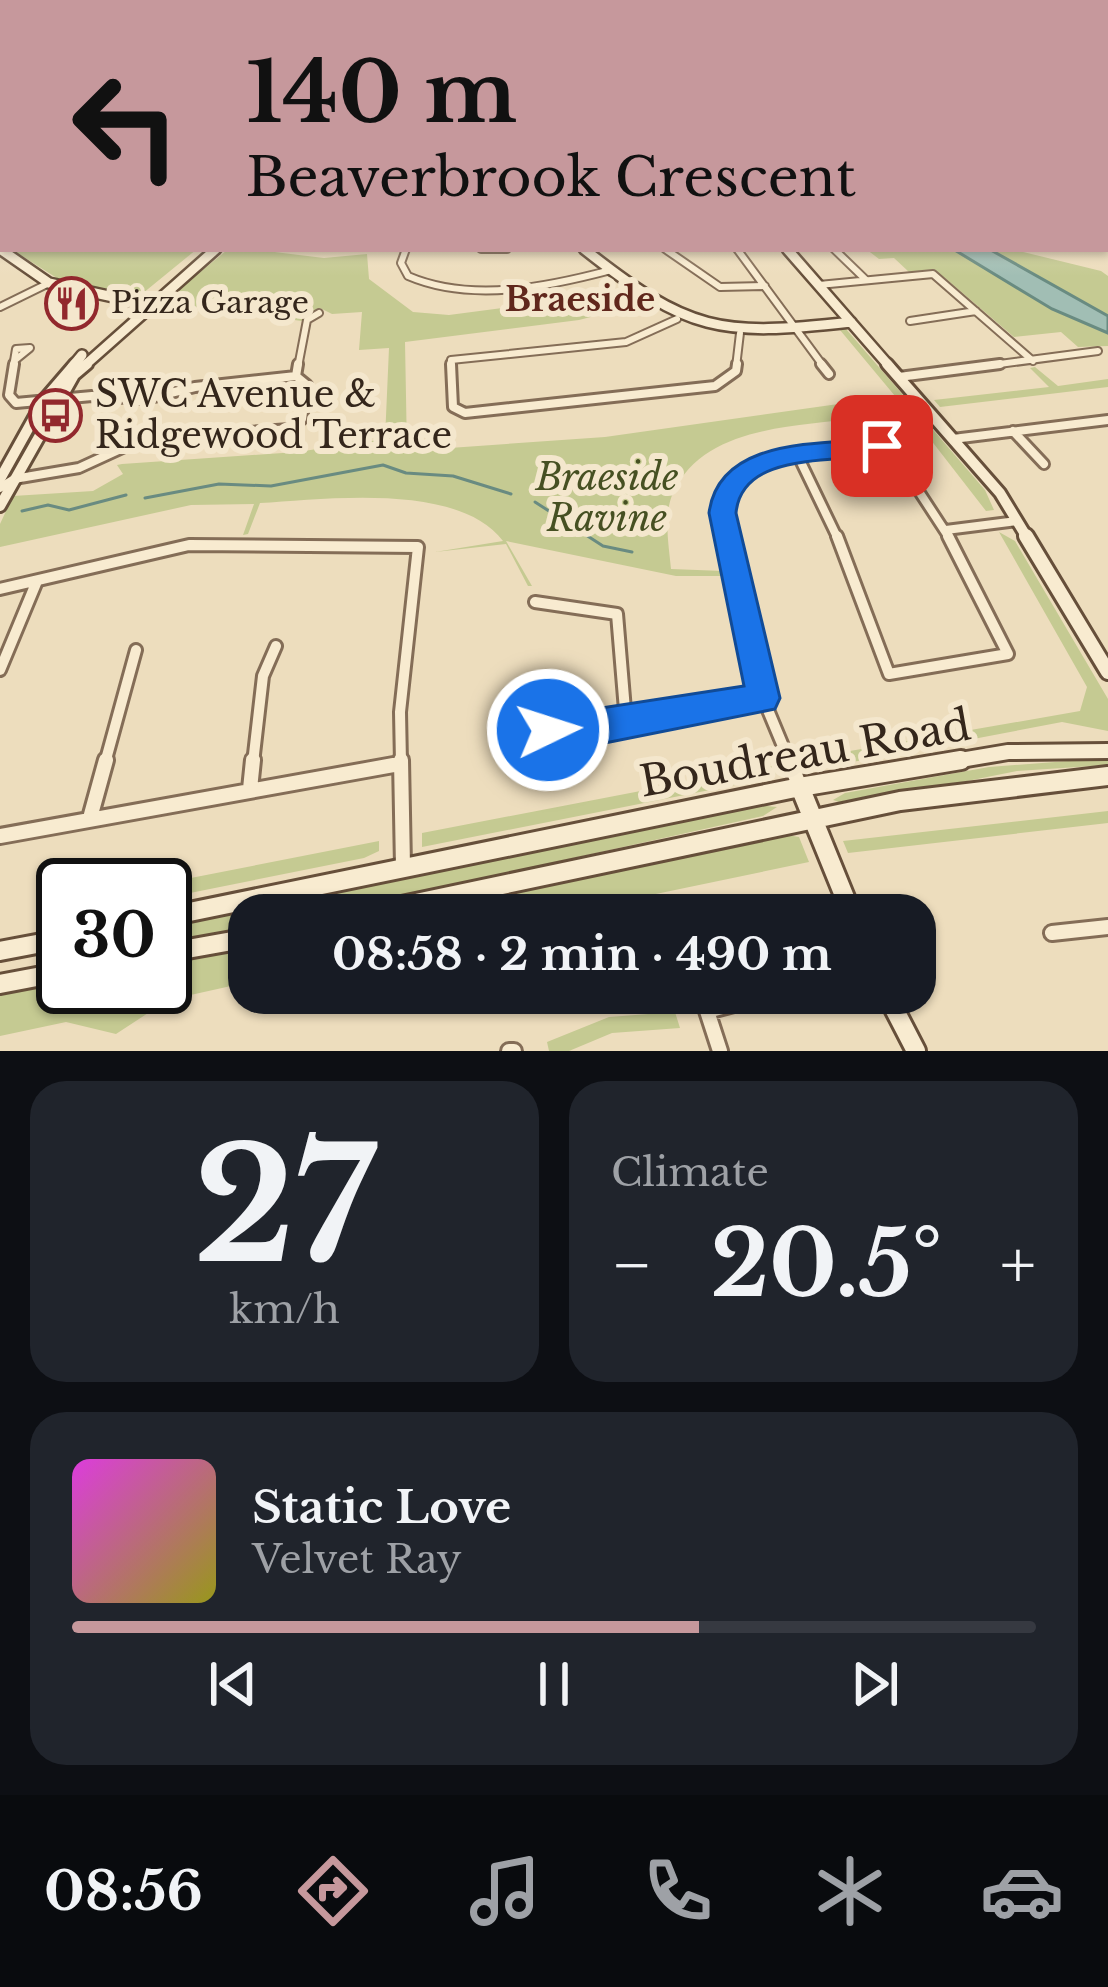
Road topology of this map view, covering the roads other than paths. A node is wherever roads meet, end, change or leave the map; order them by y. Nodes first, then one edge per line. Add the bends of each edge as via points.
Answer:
1 (4, 252) edge
2 (203, 252) edge
3 (212, 252) edge
4 (405, 252) edge
5 (588, 252) edge
6 (669, 252) edge
7 (739, 252) edge
8 (791, 252) edge
9 (837, 252) edge
10 (611, 271) junction
11 (865, 279) junction
12 (50, 283) junction
13 (819, 285) junction
14 (765, 286) junction
15 (145, 304) junction
16 (0, 307) edge
17 (976, 311) junction
18 (319, 313) dead end
19 (677, 319) junction
20 (910, 321) dead end
21 (851, 322) junction
22 (798, 328) junction
23 (740, 333) junction
24 (1098, 352) dead end
25 (1033, 361) junction
26 (14, 362) dead end
27 (829, 374) dead end
28 (296, 376) junction
29 (899, 376) junction
30 (51, 399) junction
31 (1103, 420) edge
32 (1108, 429) edge
33 (1013, 431) junction
34 (953, 439) junction
35 (798, 457) junction
36 (1044, 464) dead end
37 (0, 478) edge
38 (14, 479) junction
39 (0, 488) edge
40 (0, 506) edge
41 (1017, 521) junction
42 (946, 530) junction
43 (37, 581) junction
44 (0, 590) edge
45 (535, 602) dead end
46 (276, 646) dead end
47 (136, 650) dead end
48 (0, 670) edge
49 (1108, 672) edge
50 (763, 698) junction
51 (626, 722) junction
52 (548, 730) dead end
53 (1108, 751) edge
54 (399, 764) junction
55 (1108, 776) edge
56 (800, 787) junction
57 (250, 789) junction
58 (90, 818) junction
59 (813, 820) junction
60 (0, 836) edge
61 (403, 868) junction
62 (459, 894) edge
63 (843, 894) edge
64 (192, 911) edge
65 (1108, 927) edge
66 (1052, 933) dead end
67 (228, 942) edge
68 (36, 944) edge
69 (192, 948) edge
70 (0, 952) edge
71 (36, 977) edge
72 (0, 984) edge
73 (707, 1014) edge
74 (897, 1014) edge
75 (719, 1051) edge
76 (916, 1051) edge

1 - 12 main road
2 - 15 main road
3 - 15 main road
4 - 10 street via 405,273 450,290
5 - 10 main road
6 - 14 street via 720,287
7 - 14 street
8 - 13 main road
9 - 11 street
10 - 19 main road
11 - 13 street
11 - 17 street via 933,274
12 - 15 main road
12 - 16 street
13 - 21 main road
14 - 22 street
15 - 30 main road via 88,348
17 - 20 street
17 - 25 street
18 - 28 street via 307,320
19 - 23 main road
19 - 23 street via 626,342 451,360 453,407 465,413 715,386 736,371
21 - 22 main road
21 - 29 main road
22 - 23 main road
22 - 27 street
24 - 25 street
25 - 29 street
26 - 30 street via 9,401
28 - 30 street via 146,399
28 - 38 street via 307,385 302,419 290,429 140,440 71,471
29 - 34 main road
30 - 37 main road
30 - 38 main road
31 - 32 street
31 - 33 street
33 - 34 street
33 - 36 street
34 - 41 main road
35 - 42 street via 890,447
35 - 42 street via 826,508 889,674 1008,654
35 - 50 street via 748,467 723,499
38 - 39 street
38 - 40 main road
41 - 42 street
41 - 49 main road
43 - 44 street
43 - 48 street
43 - 54 street via 189,544 418,547
45 - 51 street via 617,614
46 - 57 street via 263,676
47 - 58 street
50 - 51 street
50 - 56 street
51 - 52 street
53 - 56 main road, Boudreau Road via 1008,752
54 - 57 street
54 - 61 street
55 - 59 main road, Boudreau Road
56 - 59 main road
56 - 61 main road, Boudreau Road
57 - 58 street
58 - 60 street
59 - 62 main road, Boudreau Road
59 - 63 main road
61 - 64 main road, Boudreau Road
65 - 66 street
67 - 69 main road
68 - 70 main road
71 - 72 main road
73 - 75 street
74 - 76 main road

